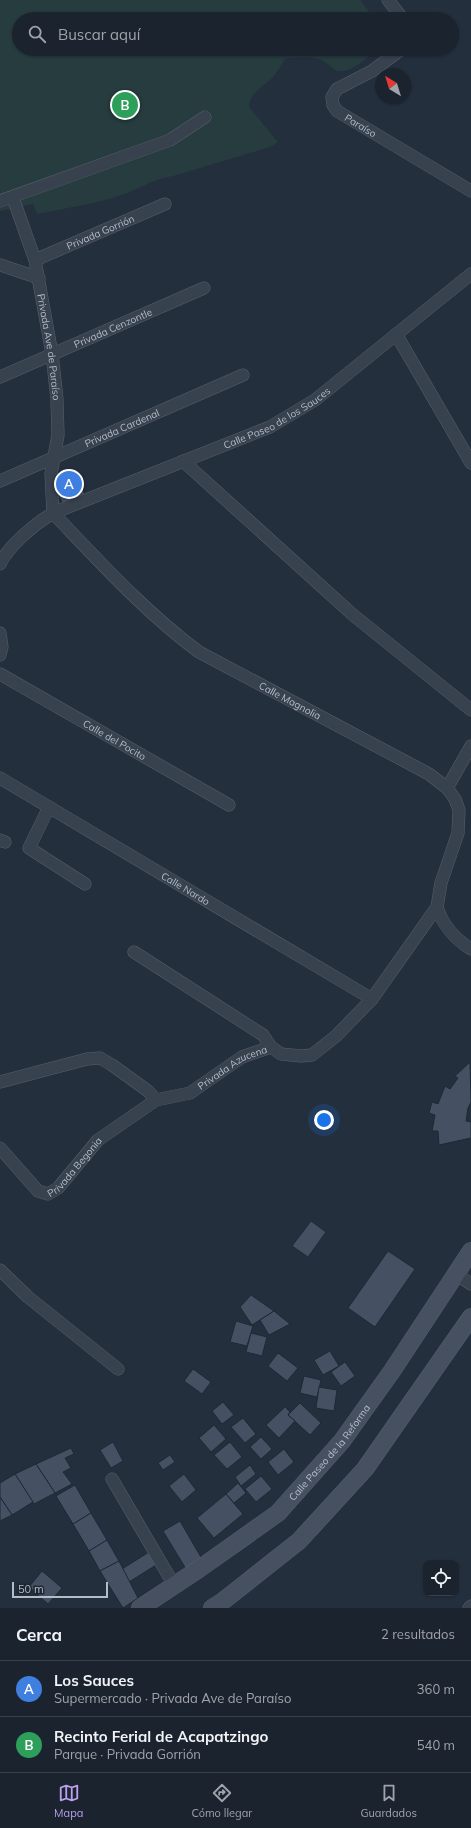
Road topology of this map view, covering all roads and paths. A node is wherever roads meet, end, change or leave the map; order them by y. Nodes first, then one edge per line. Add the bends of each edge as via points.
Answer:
1 (388, 0) edge
2 (397, 12) edge
3 (392, 56) edge
4 (205, 117) dead end
5 (471, 191) edge
6 (13, 198) junction
7 (0, 201) edge
8 (165, 204) dead end
9 (35, 260) junction
10 (0, 265) edge
11 (14, 270) junction
12 (471, 274) edge
13 (0, 276) edge
14 (39, 278) junction
15 (204, 288) dead end
16 (396, 334) junction
17 (52, 354) junction
18 (243, 375) dead end
19 (0, 376) edge
20 (53, 458) junction
21 (183, 461) junction
22 (471, 463) edge
23 (0, 481) edge
24 (53, 513) junction
25 (0, 564) edge
26 (0, 633) edge
27 (0, 654) edge
28 (0, 674) edge
29 (471, 710) edge
30 (471, 746) edge
31 (0, 778) edge
32 (447, 788) junction
33 (229, 805) dead end
34 (49, 807) junction
35 (84, 884) dead end
36 (437, 907) junction
37 (471, 949) edge
38 (134, 952) dead end
39 (372, 998) junction
40 (271, 1047) junction
41 (0, 1082) edge
42 (156, 1100) junction
43 (0, 1148) edge
44 (471, 1251) edge
45 (0, 1270) edge
46 (456, 1274) junction
47 (471, 1284) edge
48 (471, 1317) edge
49 (118, 1369) dead end
50 (112, 1479) dead end
51 (174, 1585) junction
52 (140, 1608) edge
53 (212, 1608) edge

1 - 2 street
3 - 5 street, Paraíso via 372,71 337,89 332,97 333,105 337,111
4 - 6 street via 170,140
6 - 7 street
6 - 9 street, Privada Ave de Paraíso
8 - 9 street, Privada Gorrión
9 - 14 street, Privada Ave de Paraíso
10 - 11 street
11 - 13 street
11 - 14 street
12 - 16 street, Calle Paseo de los Sauces
14 - 17 street, Privada Ave de Paraíso
15 - 17 street, Privada Cenzontle
16 - 21 street, Calle Paseo de los Sauces via 315,400 270,427
16 - 22 street
17 - 19 street, Privada Cenzontle
17 - 20 street, Privada Ave de Paraíso via 58,428
18 - 20 street, Privada Cardenal
20 - 23 street, Privada Cardenal
20 - 24 street, Privada Ave de Paraíso
21 - 24 street, Calle Paseo de los Sauces
21 - 29 street via 352,614
24 - 25 street, Calle Paseo de los Sauces via 4,555
24 - 32 street, Calle Magnolia via 128,590 199,652 429,774
26 - 27 street
28 - 33 street, Calle del Pocito
30 - 32 street
31 - 34 street, Calle Nardo
32 - 36 street, Calle Magnolia via 459,810 458,833 441,884
34 - 35 street via 29,848
34 - 39 street, Calle Nardo
36 - 37 street via 441,920
36 - 39 street, Privada Azucena
38 - 40 street via 263,1035
39 - 40 street, Privada Azucena via 336,1036 312,1055 281,1054
40 - 42 street, Privada Azucena via 242,1057 190,1093
41 - 42 street via 87,1059 100,1058 148,1091
42 - 43 street, Privada Begonia via 98,1140 58,1188 48,1194 38,1191
44 - 46 main road, Calle Paseo de la Reforma
45 - 49 street via 28,1297
46 - 47 street
46 - 51 main road, Calle Paseo de la Reforma via 342,1441 278,1513
48 - 53 main road via 365,1469 299,1541
50 - 51 street
51 - 52 main road, Calle Paseo de la Reforma

